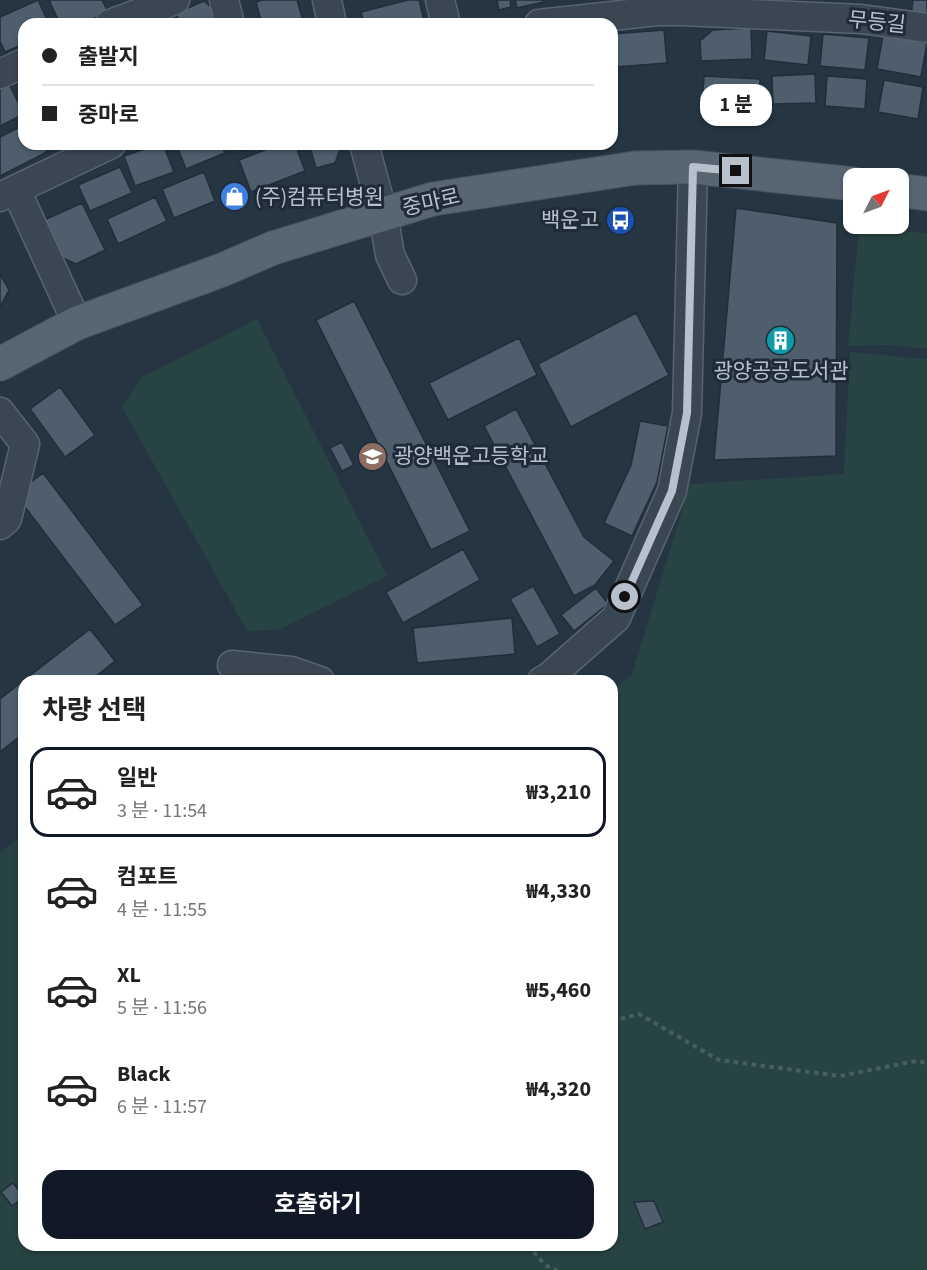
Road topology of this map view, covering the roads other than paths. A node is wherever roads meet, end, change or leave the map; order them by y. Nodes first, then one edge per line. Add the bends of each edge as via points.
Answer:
1 (175, 0) edge
2 (224, 0) edge
3 (327, 0) edge
4 (440, 0) edge
5 (657, 6) edge
6 (758, 7) edge
7 (862, 10) edge
8 (126, 18) edge
9 (228, 18) edge
10 (332, 18) edge
11 (444, 18) edge
12 (578, 18) edge
13 (927, 28) edge
14 (18, 66) edge
15 (0, 74) edge
16 (98, 150) edge
17 (366, 150) edge
18 (693, 167) junction
19 (843, 183) edge
20 (909, 192) edge
21 (8, 193) edge
22 (927, 194) edge
23 (383, 214) junction
24 (402, 280) dead end
25 (77, 323) junction
26 (0, 364) edge
27 (0, 412) edge
28 (0, 525) edge
29 (232, 665) dead end
30 (303, 675) edge
31 (551, 675) edge

1 - 8 street
2 - 9 street
3 - 10 street
4 - 11 street
5 - 6 street, 무등길
5 - 12 street, 무등길
6 - 7 street, 무등길
7 - 13 street, 무등길
14 - 15 street
16 - 21 street
17 - 23 street
18 - 19 main road, 중마로
18 - 23 main road, 중마로 via 635,168 523,184 433,199
18 - 31 street via 687,413 672,491 616,618
20 - 22 main road
21 - 25 street
23 - 24 street via 390,255
23 - 25 main road, 중마로 via 273,248
25 - 26 main road, 중마로
27 - 28 street via 25,444 7,519
29 - 30 street

